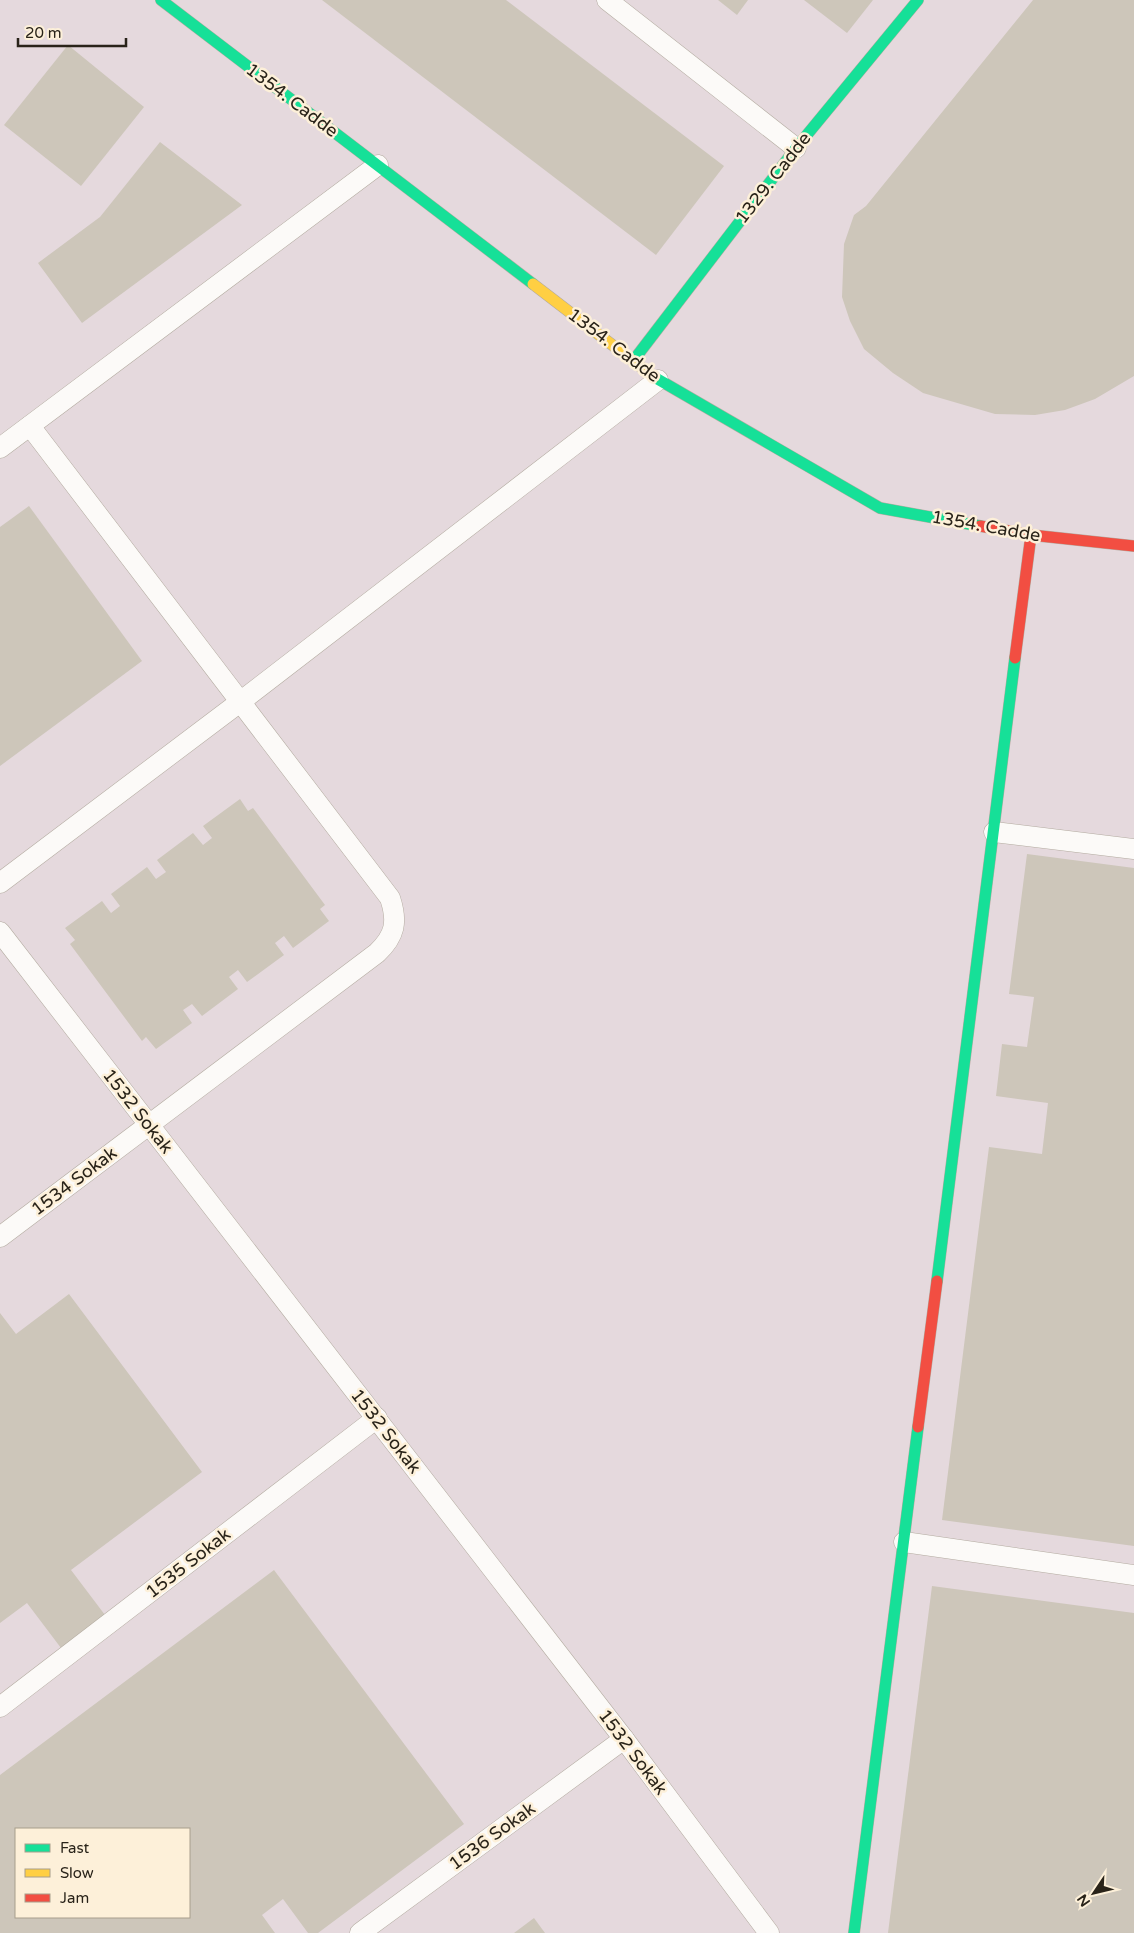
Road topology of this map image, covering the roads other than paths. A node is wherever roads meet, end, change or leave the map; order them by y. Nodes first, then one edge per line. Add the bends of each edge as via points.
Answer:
1 (161, 0) edge
2 (607, 0) edge
3 (918, 0) edge
4 (796, 148) junction
5 (378, 165) junction
6 (633, 361) junction
7 (658, 380) junction
8 (30, 426) junction
9 (0, 448) edge
10 (1031, 535) junction
11 (1134, 546) edge
12 (240, 702) junction
13 (994, 832) junction
14 (1134, 849) edge
15 (0, 883) edge
16 (0, 932) edge
17 (149, 1125) junction
18 (0, 1237) edge
19 (377, 1418) junction
20 (904, 1542) junction
21 (1134, 1575) edge
22 (0, 1707) edge
23 (624, 1739) junction
24 (360, 1933) edge
25 (769, 1933) edge
26 (854, 1933) edge

1 - 5 street, 1354. Cadde
2 - 4 lane
3 - 4 street, 1329. Cadde
4 - 6 street, 1329. Cadde
5 - 6 street, 1354. Cadde
5 - 8 lane
6 - 7 street, 1354. Cadde
7 - 10 street, 1354. Cadde via 880,508
7 - 12 lane
8 - 9 lane
8 - 12 lane, 1534 Sokak
10 - 11 street, 1354. Cadde
10 - 13 street
12 - 15 lane
12 - 17 lane, 1534 Sokak via 390,898 395,919 393,932 377,953
13 - 14 lane
13 - 20 street
16 - 17 lane, 1532 Sokak
17 - 18 lane, 1534 Sokak
17 - 19 lane, 1532 Sokak
19 - 22 lane, 1535 Sokak
19 - 23 lane, 1532 Sokak
20 - 21 lane
20 - 26 street
23 - 24 lane, 1536 Sokak
23 - 25 lane, 1532 Sokak

